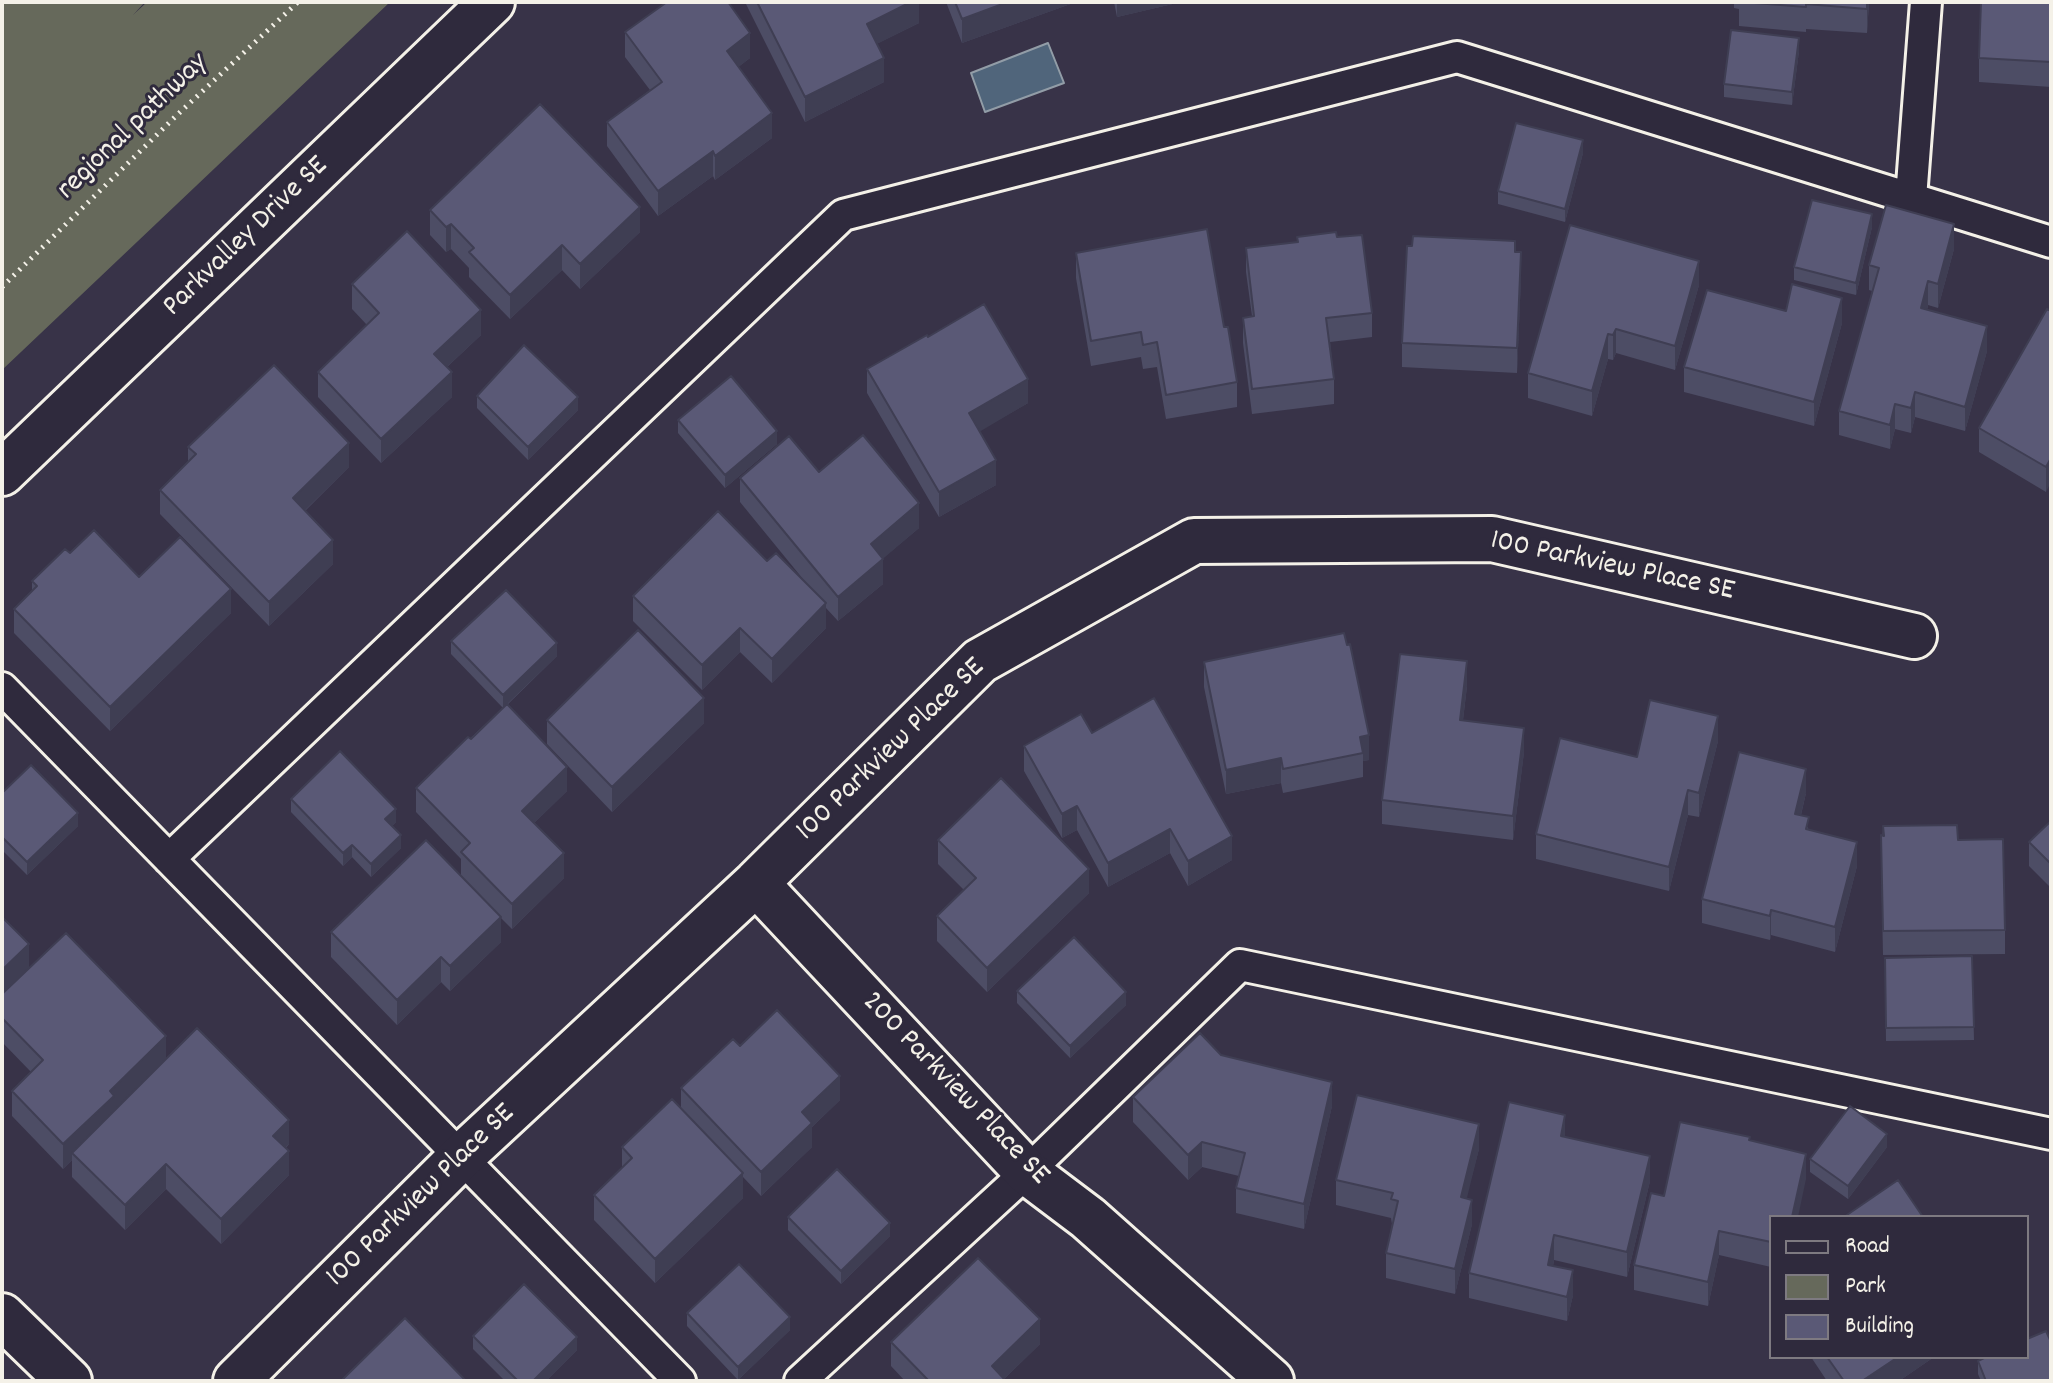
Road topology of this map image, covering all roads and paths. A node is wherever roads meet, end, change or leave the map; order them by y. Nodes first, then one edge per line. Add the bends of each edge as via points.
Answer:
1 (298, 2) edge
2 (492, 2) edge
3 (1926, 2) edge
4 (1911, 198) junction
5 (2051, 242) edge
6 (2, 287) edge
7 (2, 473) edge
8 (1914, 636) dead end
9 (2, 688) edge
10 (169, 859) junction
11 (756, 883) junction
12 (2051, 1134) edge
13 (462, 1156) junction
14 (1027, 1172) junction
15 (2, 1316) edge
16 (69, 1381) edge
17 (236, 1381) edge
18 (680, 1381) edge
19 (800, 1381) edge
20 (1271, 1381) edge

1 - 6 path, regional pathway
2 - 7 street, Parkvalley Drive SE
3 - 4 lane
4 - 5 lane
4 - 10 lane via 1457,57 843,215
8 - 11 street, 100 Parkview Place SE via 1492,539 1194,541 980,661
9 - 10 lane
10 - 13 lane
11 - 13 street, 100 Parkview Place SE
11 - 14 street, 200 Parkview Place SE
12 - 14 lane via 1240,965
13 - 17 street, 100 Parkview Place SE
13 - 18 lane
14 - 19 lane
14 - 20 street, 200 Parkview Place SE via 1088,1218
15 - 16 street

